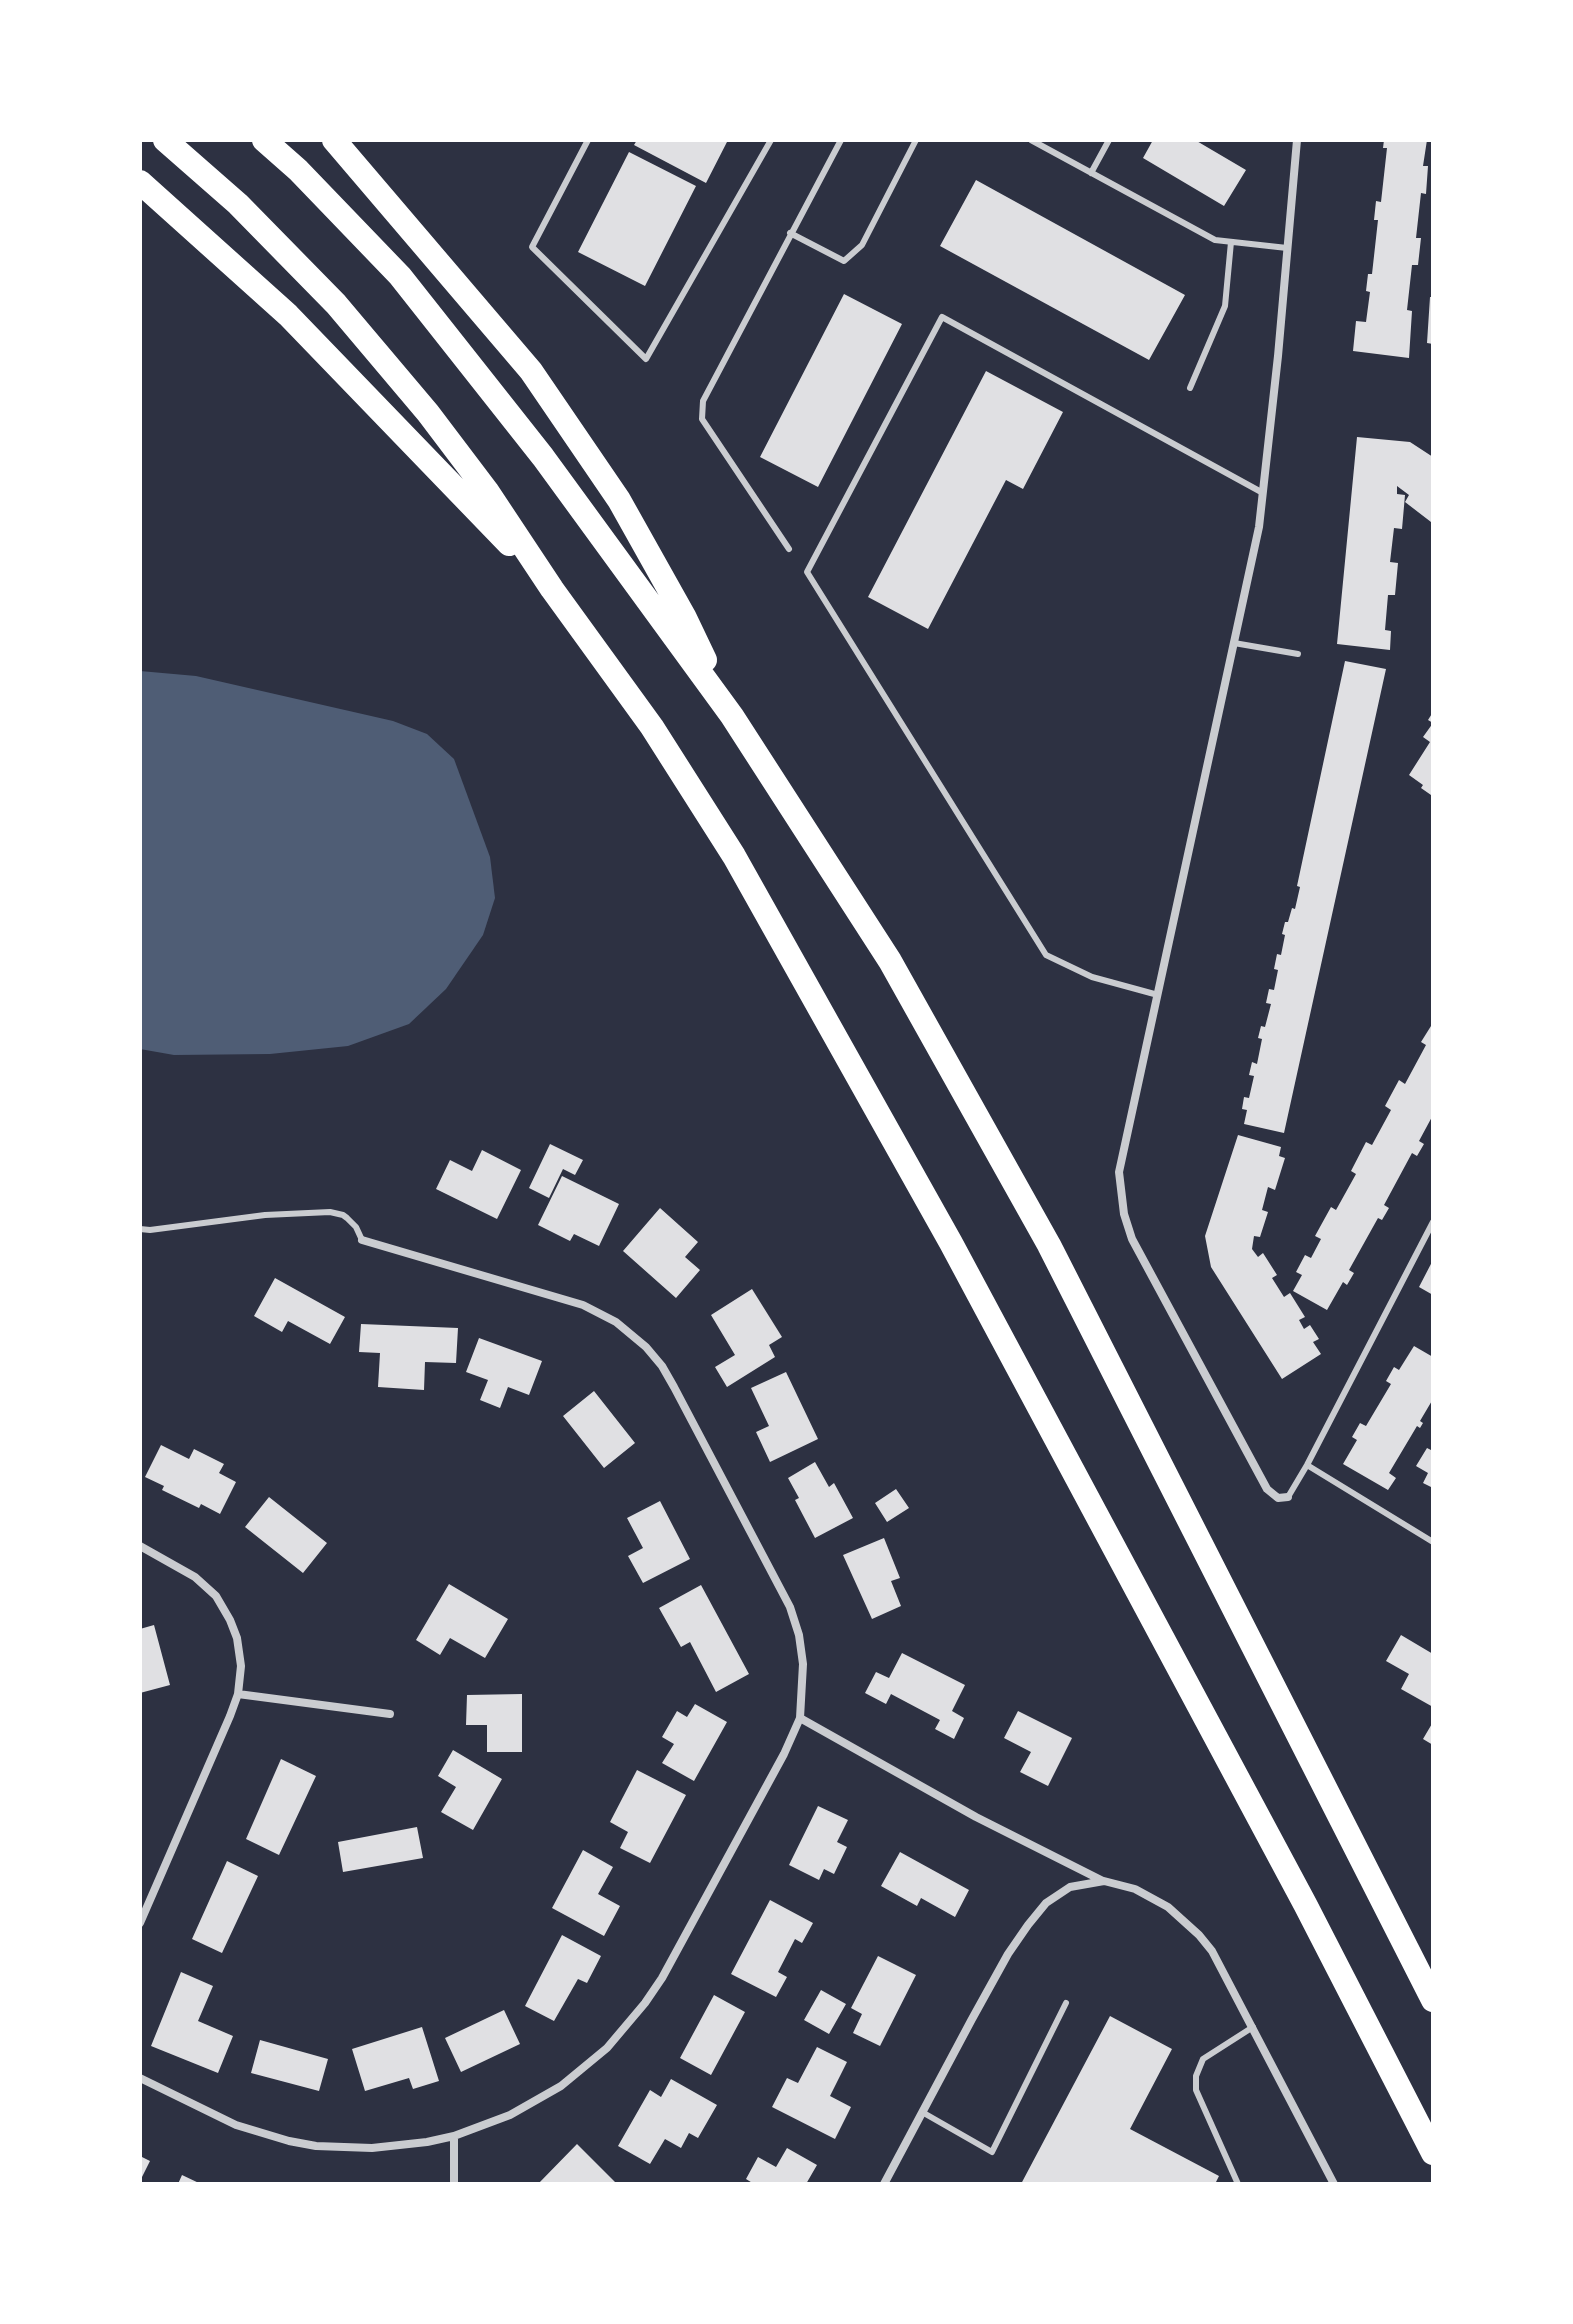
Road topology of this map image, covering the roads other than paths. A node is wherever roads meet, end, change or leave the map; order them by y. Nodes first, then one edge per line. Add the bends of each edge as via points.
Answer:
1 (165, 140) edge
2 (264, 140) edge
3 (334, 140) edge
4 (588, 140) edge
5 (771, 140) edge
6 (841, 140) edge
7 (916, 140) edge
8 (1031, 140) edge
9 (1109, 140) edge
10 (1297, 140) edge
11 (1091, 173) junction
12 (140, 182) edge
13 (790, 233) junction
14 (1231, 242) junction
15 (1287, 248) junction
16 (1190, 388) dead end
17 (1263, 493) junction
18 (789, 549) dead end
19 (552, 589) junction
20 (1234, 643) junction
21 (1298, 654) dead end
22 (732, 716) junction
23 (1158, 995) junction
24 (1433, 1222) edge
25 (140, 1229) edge
26 (362, 1240) joint
27 (1307, 1465) junction
28 (1288, 1497) joint
29 (1433, 1542) edge
30 (140, 1546) edge
31 (238, 1694) junction
32 (390, 1714) dead end
33 (800, 1718) junction
34 (1104, 1881) junction
35 (140, 1923) edge
36 (1433, 2000) edge
37 (1066, 2003) dead end
38 (1253, 2027) junction
39 (140, 2078) edge
40 (922, 2112) junction
41 (454, 2136) junction
42 (1433, 2153) edge
43 (454, 2184) edge
44 (884, 2184) edge
45 (1238, 2184) edge
46 (1334, 2184) edge

1 - 19 highway via 238,204 336,304 487,491
2 - 22 highway via 410,288 543,457
3 - 22 highway via 531,371 619,500
4 - 5 lane via 532,247 646,359
6 - 13 lane
7 - 13 lane via 862,245 844,261
8 - 11 lane
9 - 11 lane
10 - 15 street
11 - 14 lane via 1215,240
12 - 19 highway via 288,315
13 - 18 lane via 703,401 702,419
14 - 15 lane
14 - 16 lane via 1225,306
15 - 17 street
17 - 20 street
17 - 23 lane via 942,317 807,572 1046,955 1092,977
19 - 42 highway via 652,727 749,883 959,1257
20 - 21 lane
20 - 23 street
22 - 36 highway via 890,961 1049,1245
23 - 28 street via 1119,1172 1124,1214 1132,1239 1267,1489 1278,1498
24 - 27 lane
25 - 26 lane via 330,1212 347,1218
26 - 33 street via 583,1305 616,1322 646,1347 674,1387 790,1607 803,1664
27 - 28 lane
27 - 29 lane
30 - 31 street via 195,1577 216,1596 237,1638
31 - 32 street
31 - 35 street
33 - 34 street via 976,1817
33 - 41 street via 662,1978 627,2026 561,2086 510,2115
34 - 38 street via 1153,1898 1199,1935
34 - 40 street via 1070,1887 1046,1903 1028,1925
37 - 40 lane via 992,2152
38 - 45 lane via 1203,2059 1196,2076 1196,2090
38 - 46 street
39 - 41 street via 236,2125 316,2146 372,2148
40 - 44 street
41 - 43 street

